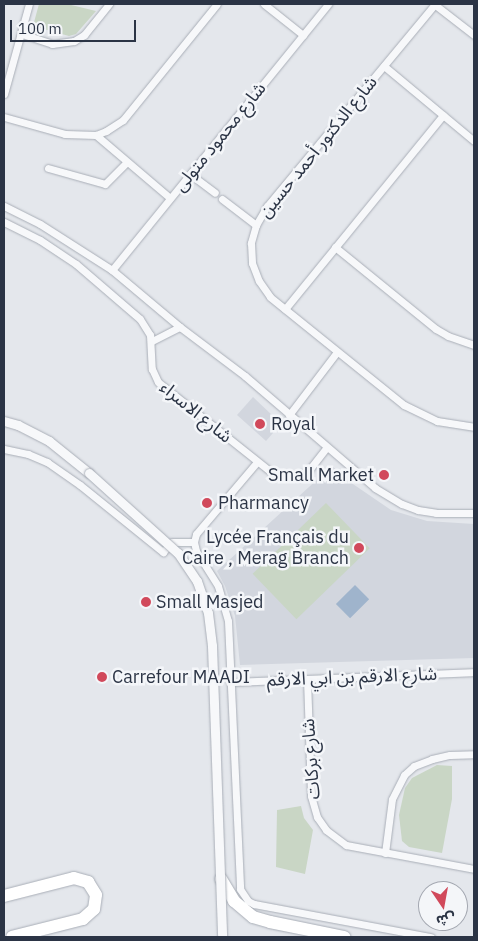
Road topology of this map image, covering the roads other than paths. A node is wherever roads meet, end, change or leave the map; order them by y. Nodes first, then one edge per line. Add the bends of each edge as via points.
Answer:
1 (29, 4) edge
2 (110, 4) edge
3 (217, 4) edge
4 (264, 4) edge
5 (328, 4) edge
6 (434, 4) edge
7 (22, 34) junction
8 (303, 35) junction
9 (474, 35) edge
10 (384, 66) junction
11 (4, 94) edge
12 (443, 115) junction
13 (4, 117) edge
14 (96, 135) junction
15 (474, 141) edge
16 (127, 162) junction
17 (48, 168) dead end
18 (190, 174) junction
19 (215, 193) dead end
20 (170, 198) junction
21 (222, 199) dead end
22 (4, 206) edge
23 (4, 222) edge
24 (256, 225) junction
25 (335, 247) junction
26 (112, 270) junction
27 (285, 309) junction
28 (180, 327) junction
29 (152, 341) junction
30 (474, 345) edge
31 (337, 352) junction
32 (289, 415) junction
33 (4, 420) edge
34 (474, 428) edge
35 (326, 448) junction
36 (4, 449) edge
37 (258, 462) junction
38 (474, 513) edge
39 (194, 542) junction
40 (474, 672) edge
41 (307, 679) junction
42 (230, 682) junction
43 (474, 754) edge
44 (385, 853) junction
45 (474, 869) edge
46 (221, 879) junction
47 (4, 896) edge
48 (12, 937) edge
49 (222, 937) edge
50 (344, 937) edge
51 (432, 937) edge

1 - 7 street
2 - 7 street via 84,35 74,41 52,44
3 - 14 street via 123,120
4 - 8 street
5 - 8 street, شارع محمود متولى
6 - 9 street
6 - 10 street, شارع الدكتور أحمد حسين
7 - 11 street
8 - 18 street, شارع محمود متولى
10 - 12 street
10 - 24 street, شارع الدكتور أحمد حسين via 267,206
12 - 15 street
12 - 25 street
13 - 14 street via 65,134
14 - 16 street
16 - 17 street via 105,184
16 - 20 street
18 - 19 street
18 - 20 street, شارع محمود متولى
20 - 26 street, شارع محمود متولى
21 - 24 street
22 - 26 street via 40,224
23 - 29 street via 40,240 89,274 144,324
24 - 27 street, شارع الدكتور أحمد حسين via 251,244 255,272 270,297
25 - 27 street
25 - 30 street via 436,328
26 - 28 street
27 - 31 street, شارع الدكتور أحمد حسين
28 - 29 street
28 - 32 street via 245,376
29 - 37 street, شارع الاسراء via 152,369 158,382
31 - 32 street
31 - 34 street, شارع الدكتور أحمد حسين via 404,405 437,421
32 - 35 street
33 - 46 street, bridge via 49,441 89,473 178,553 203,597 211,629
35 - 37 street, شارع الاسراء via 309,470 293,478 276,475
35 - 38 street via 375,488 402,504 436,513
36 - 39 street via 47,462 162,551 176,541
37 - 39 street via 196,534
39 - 42 street via 196,551 218,586 226,609
40 - 41 street, شارع الارقم بن ابي الارقم
41 - 42 street, شارع الارقم بن ابي الارقم
41 - 44 street, شارع بركات via 310,786 317,816 326,830 346,845
42 - 51 street via 238,881 243,896 254,904
43 - 44 street via 432,759 414,766 404,775 392,799
44 - 45 street, شارع بركات
46 - 49 street, bridge
46 - 50 highway via 234,901 253,917
47 - 48 highway via 74,878 88,882 96,895 94,910 83,919

